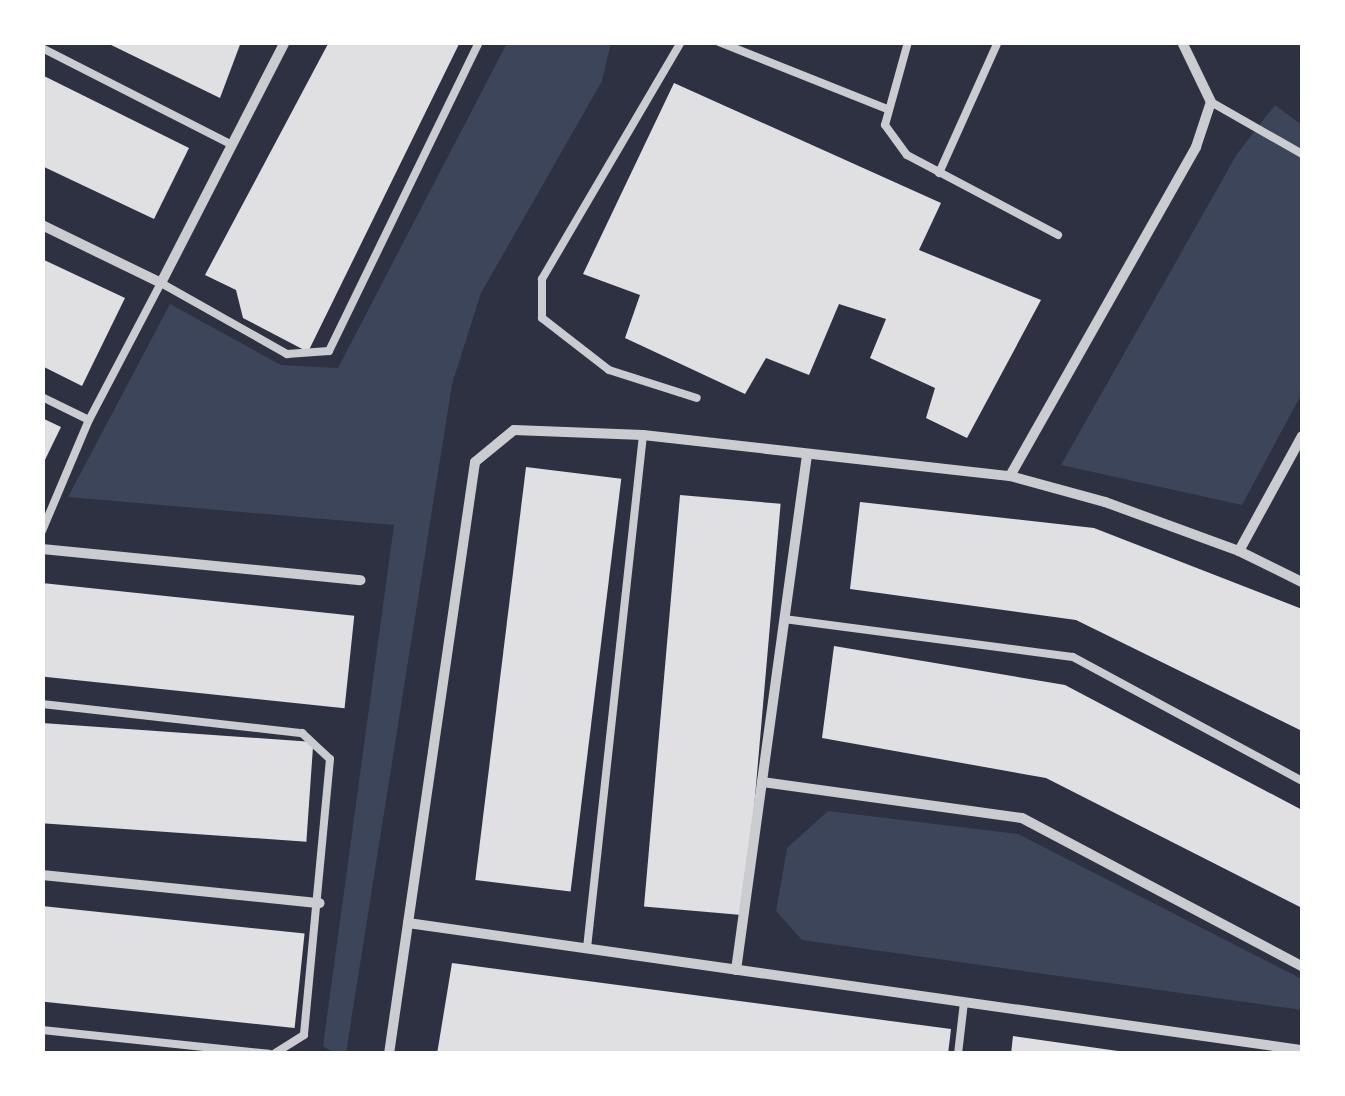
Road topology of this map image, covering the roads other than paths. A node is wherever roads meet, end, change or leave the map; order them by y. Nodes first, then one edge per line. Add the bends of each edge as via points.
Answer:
1 (285, 42) edge
2 (480, 42) edge
3 (681, 42) edge
4 (719, 42) edge
5 (908, 42) edge
6 (998, 42) edge
7 (1182, 42) edge
8 (42, 48) edge
9 (1211, 102) junction
10 (887, 109) junction
11 (232, 145) junction
12 (1302, 154) edge
13 (939, 173) junction
14 (42, 225) edge
15 (1058, 235) dead end
16 (160, 283) junction
17 (42, 397) edge
18 (697, 398) dead end
19 (89, 420) junction
20 (643, 435) junction
21 (1302, 436) edge
22 (808, 455) junction
23 (1010, 476) junction
24 (42, 531) edge
25 (42, 549) edge
26 (1239, 551) junction
27 (360, 580) dead end
28 (1302, 582) edge
29 (784, 619) junction
30 (42, 704) edge
31 (1302, 781) edge
32 (762, 782) junction
33 (42, 874) edge
34 (320, 903) junction
35 (408, 924) junction
36 (587, 948) junction
37 (1302, 966) edge
38 (736, 970) junction
39 (964, 1002) junction
40 (42, 1030) edge
41 (1302, 1050) edge
42 (271, 1054) edge
43 (389, 1054) edge
44 (958, 1054) edge

1 - 11 street
2 - 16 lane via 328,351 287,354
3 - 18 lane via 542,279 542,318 609,370
4 - 10 lane
5 - 10 lane
6 - 13 lane
7 - 9 street
8 - 11 lane
9 - 12 lane
9 - 23 street via 1196,147
10 - 13 lane via 885,125 907,155
11 - 16 street
13 - 15 lane
14 - 16 street
16 - 19 lane
17 - 19 lane
19 - 24 lane
20 - 22 street
20 - 35 street via 514,430 475,462
20 - 36 lane
21 - 26 street
22 - 23 street
22 - 29 street
23 - 26 street
25 - 27 street
26 - 28 street
29 - 31 lane via 1073,656
29 - 32 street
30 - 34 lane via 302,733 330,759
32 - 37 street via 1022,818
32 - 38 street
33 - 34 street
34 - 42 lane via 304,1035
35 - 36 street
35 - 43 street
36 - 38 street
38 - 39 street
39 - 41 street
39 - 44 lane
40 - 42 lane

